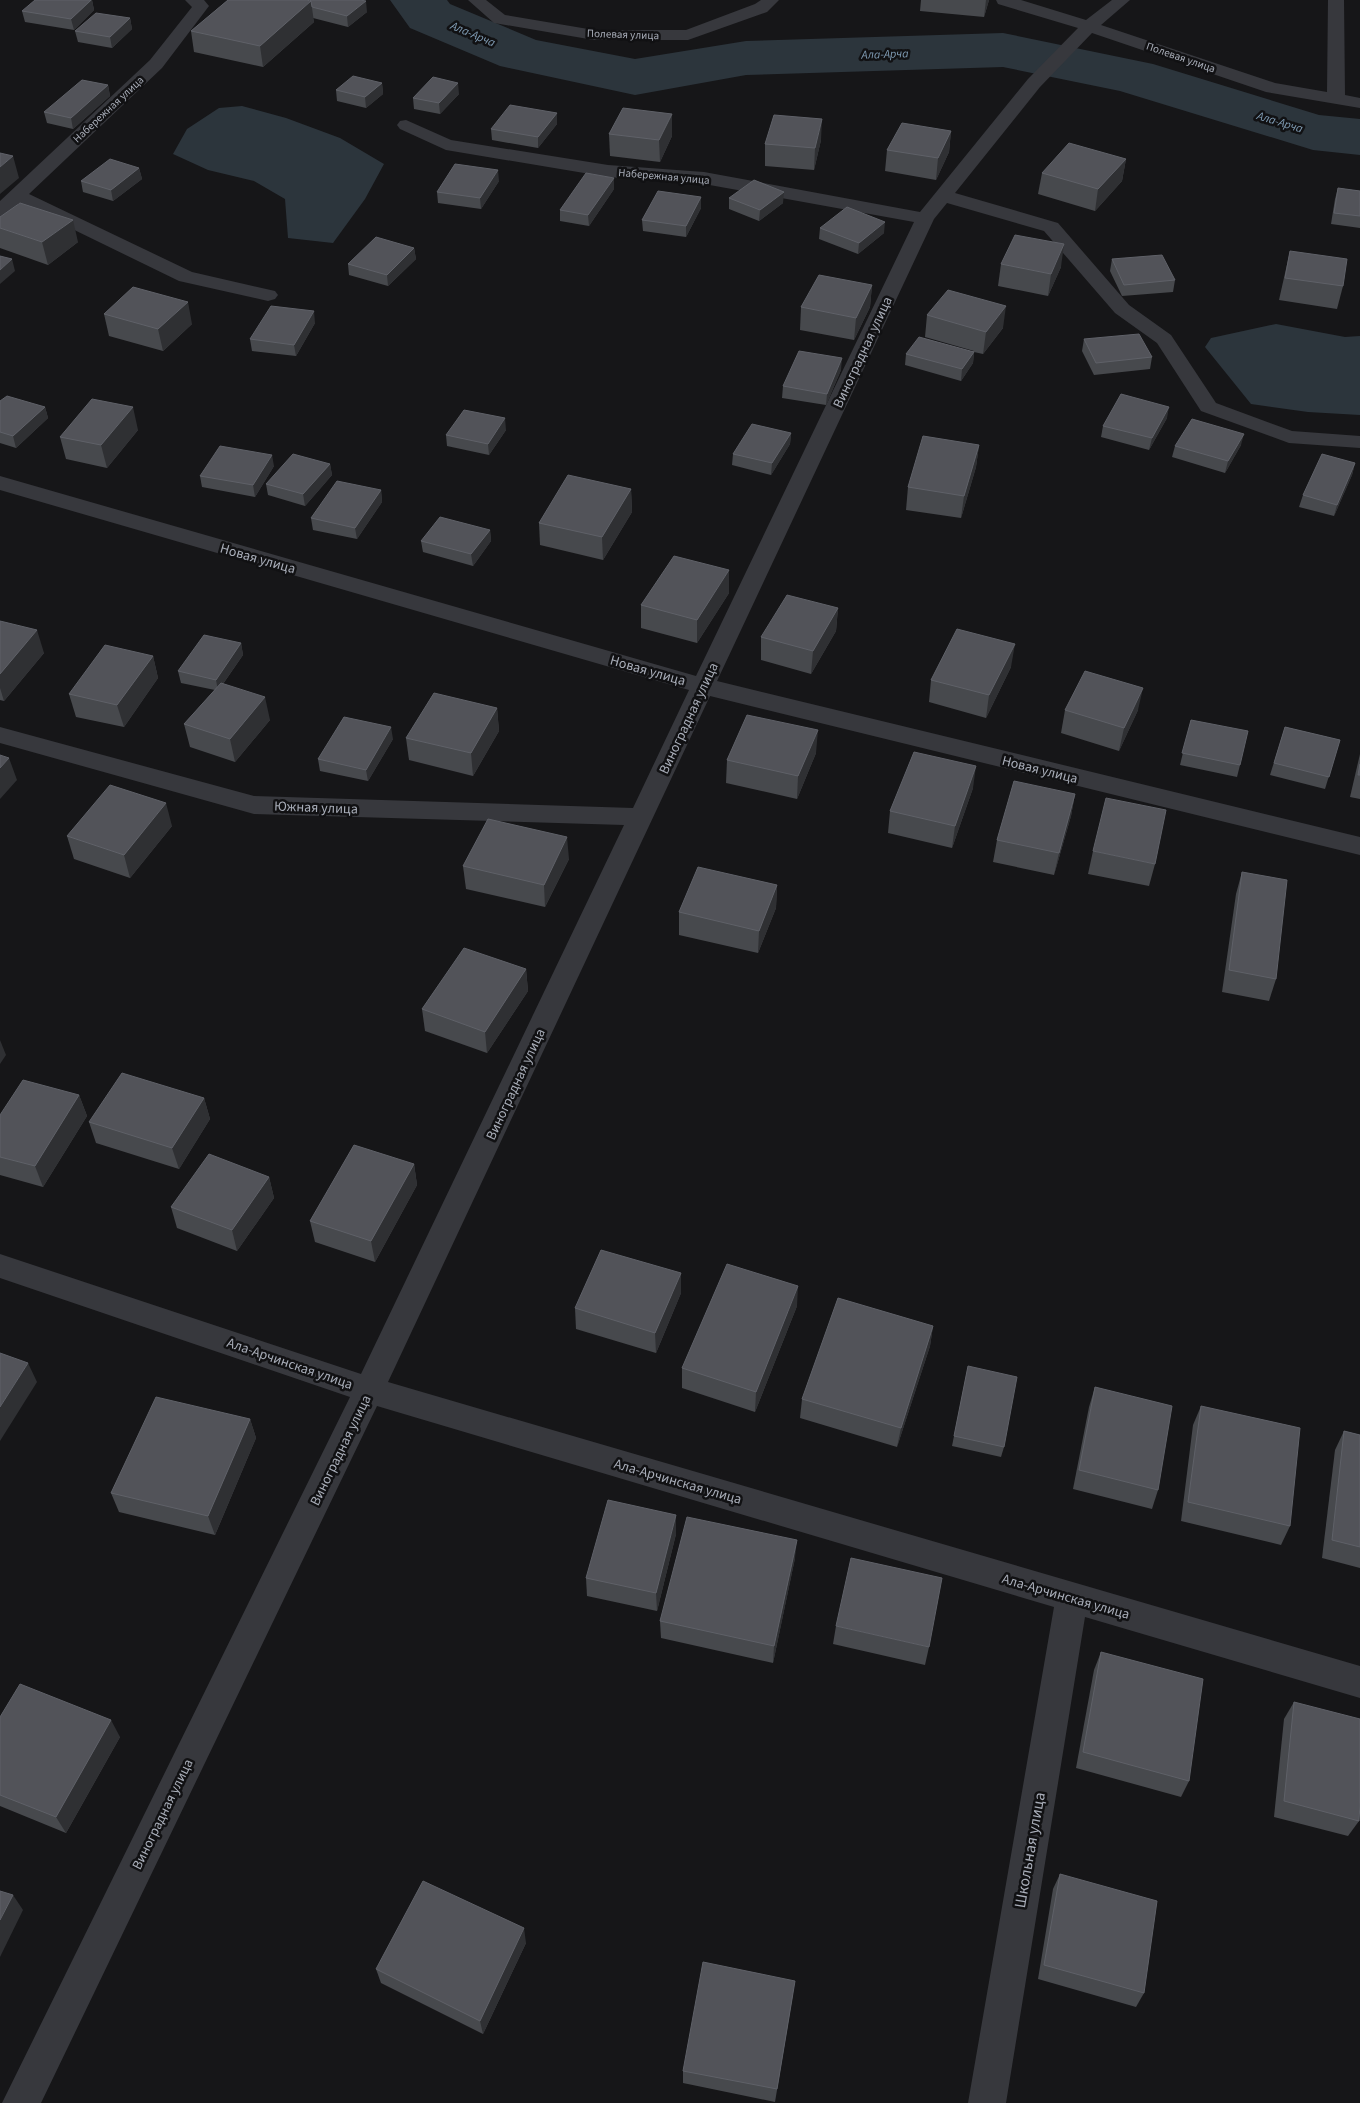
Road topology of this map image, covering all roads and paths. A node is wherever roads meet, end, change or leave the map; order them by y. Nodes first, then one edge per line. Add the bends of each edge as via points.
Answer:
1 (194, 0) edge
2 (476, 0) edge
3 (771, 0) edge
4 (1004, 0) edge
5 (1122, 0) edge
6 (1336, 0) edge
7 (1089, 26) junction
8 (1336, 99) junction
9 (1360, 103) edge
10 (406, 125) dead end
11 (17, 195) junction
12 (943, 196) junction
13 (0, 211) edge
14 (925, 218) junction
15 (268, 296) dead end
16 (1360, 442) edge
17 (0, 483) edge
18 (704, 686) junction
19 (0, 735) edge
20 (642, 816) junction
21 (1360, 846) edge
22 (0, 1266) edge
23 (369, 1390) junction
24 (1072, 1597) junction
25 (1360, 1682) edge
26 (21, 2103) edge
27 (986, 2103) edge

1 - 11 street, Набережная улица via 201,6 156,64
2 - 3 street, Полевая улица via 500,19 594,35 688,35 761,8
4 - 7 street, Полевая улица
5 - 7 street, Виноградная улица
6 - 8 street
7 - 8 street, Полевая улица via 1272,88
7 - 12 street, Виноградная улица via 1034,83
8 - 9 street, Полевая улица
10 - 14 street, Набережная улица via 446,145 608,171 704,178
11 - 13 street, Набережная улица
11 - 15 street via 186,277
12 - 14 street, Виноградная улица
12 - 16 street via 1052,227 1122,309 1164,339 1208,408 1289,436
14 - 18 street, Виноградная улица
17 - 18 street, Новая улица
18 - 20 street, Виноградная улица
18 - 21 street, Новая улица
19 - 20 street, Южная улица via 254,805
20 - 23 street, Виноградная улица
22 - 23 street, Ала-Арчинская улица
23 - 24 street, Ала-Арчинская улица
23 - 26 street, Виноградная улица
24 - 25 street, Ала-Арчинская улица
24 - 27 street, Школьная улица

